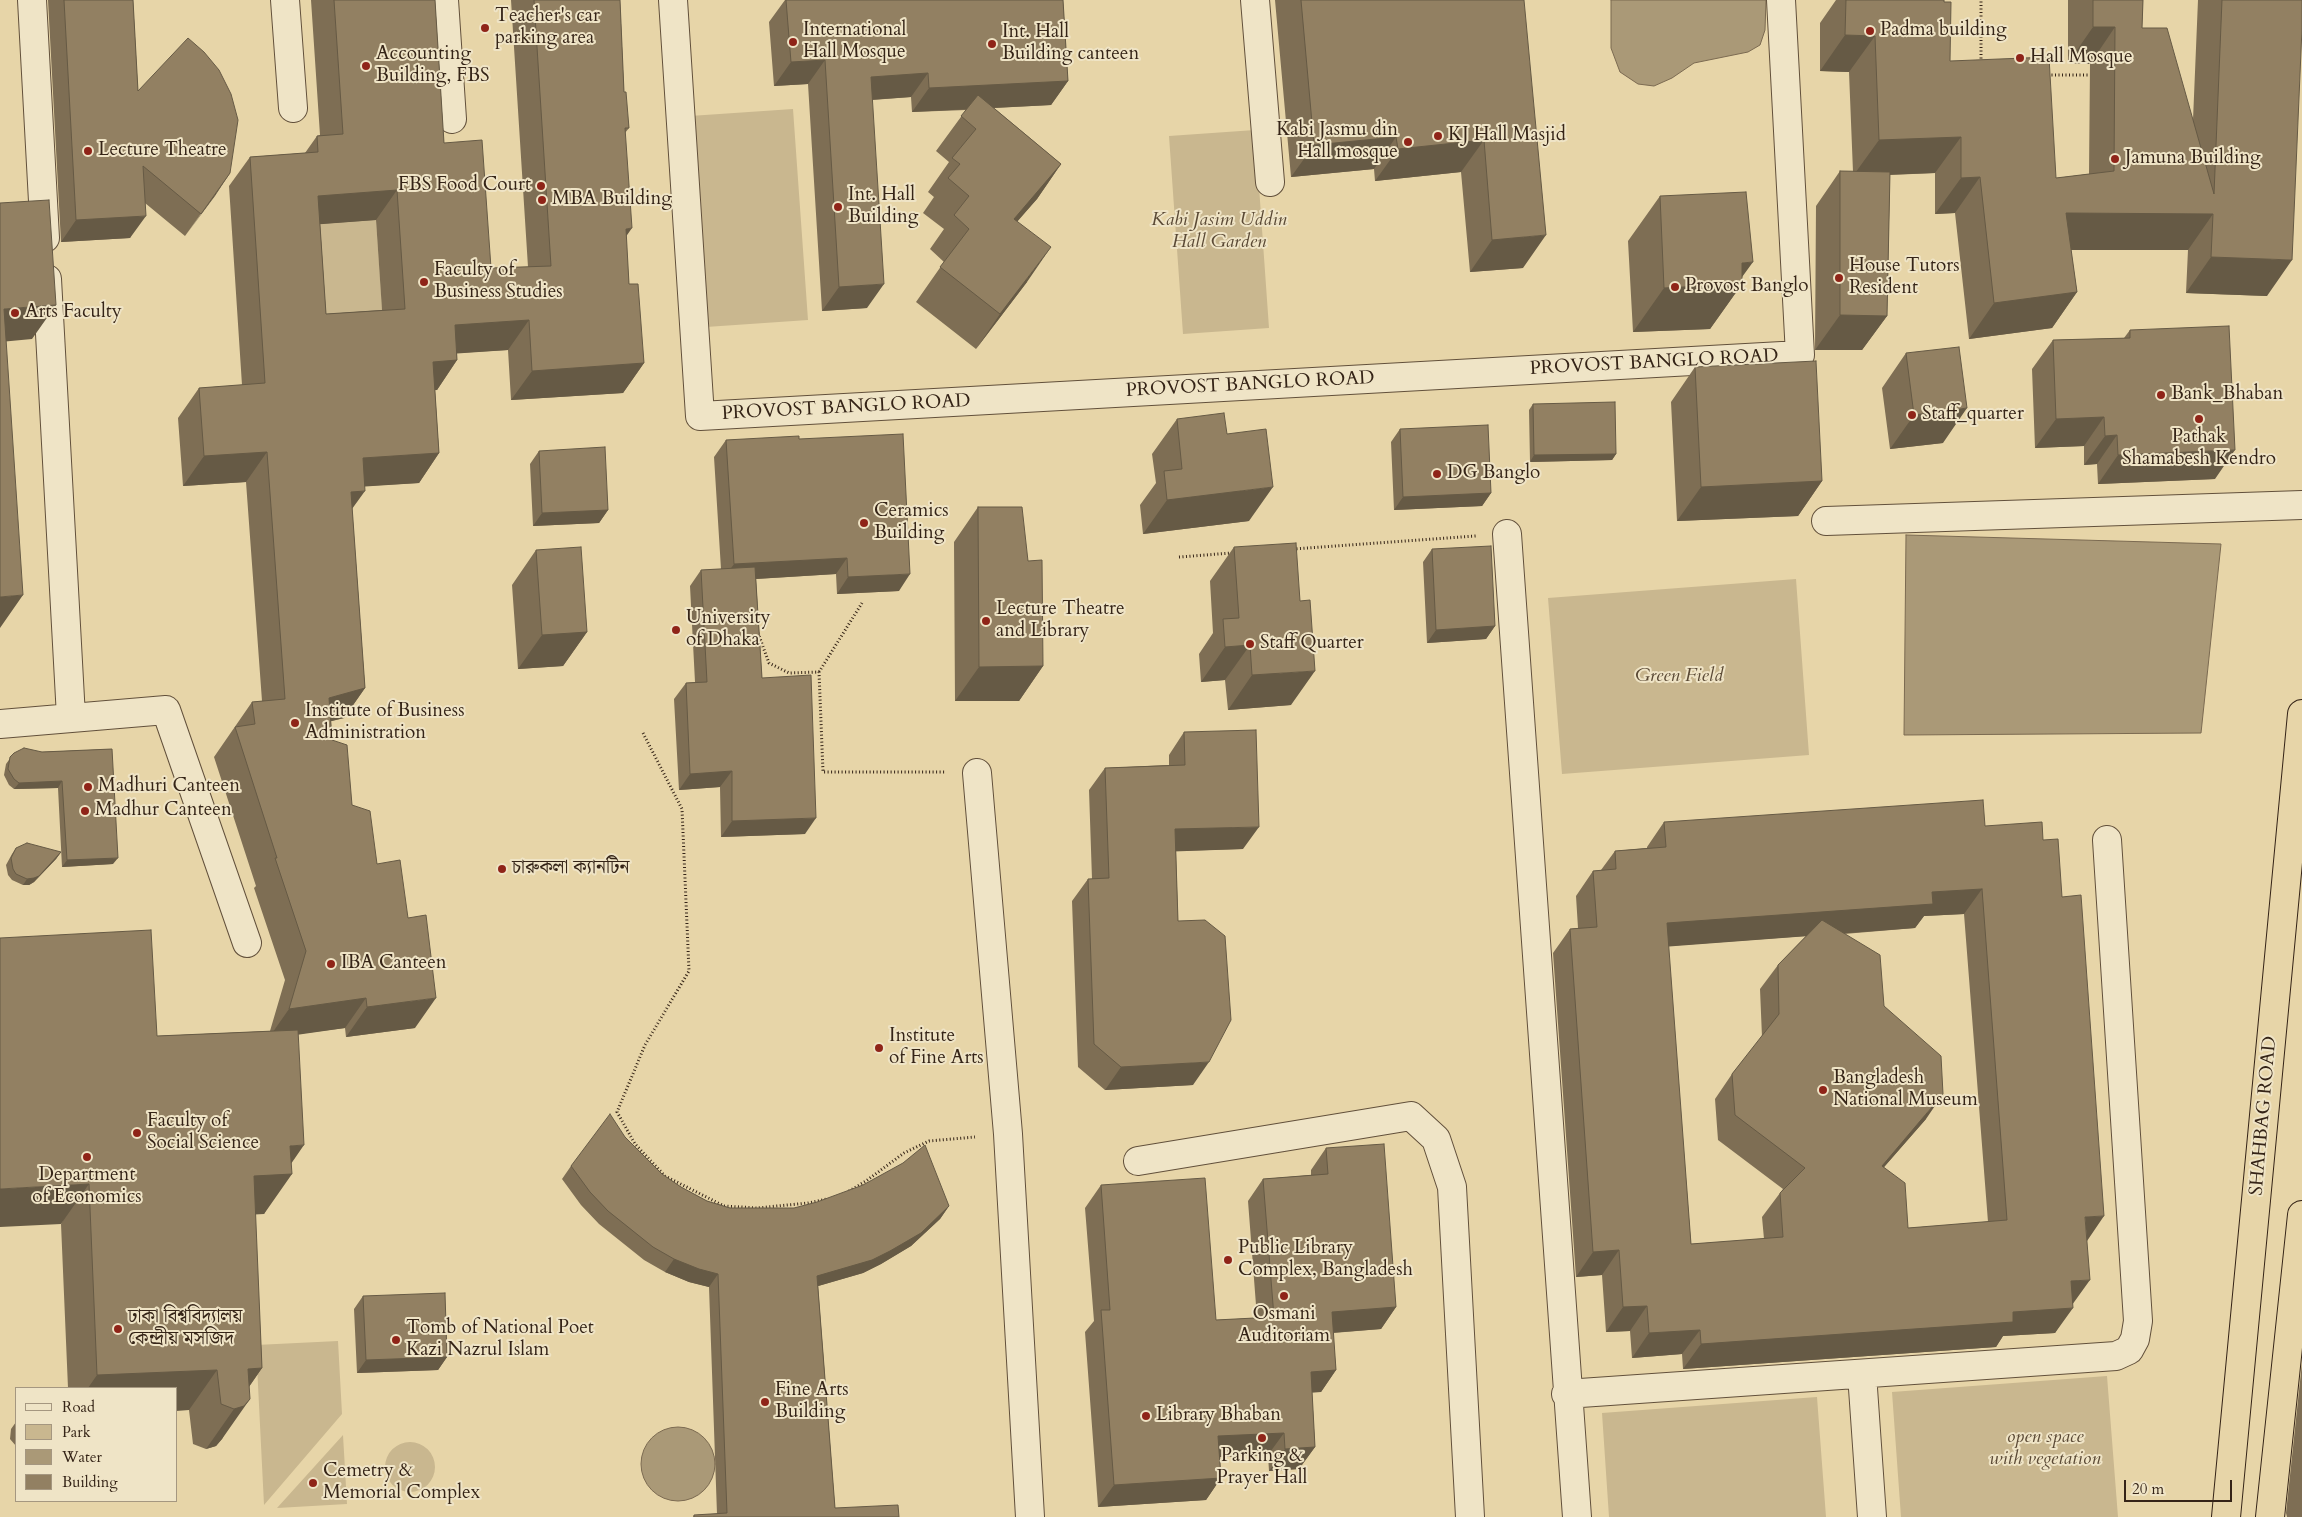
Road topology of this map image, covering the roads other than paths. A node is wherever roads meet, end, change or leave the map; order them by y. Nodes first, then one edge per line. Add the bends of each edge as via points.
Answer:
1 (32, 0) edge
2 (285, 0) edge
3 (444, 0) edge
4 (673, 0) edge
5 (1255, 0) edge
6 (1781, 0) edge
7 (293, 108) dead end
8 (452, 119) dead end
9 (1270, 182) dead end
10 (2302, 505) edge
11 (1826, 521) dead end
12 (1507, 534) road end
13 (2302, 714) edge
14 (71, 717) junction
15 (0, 724) edge
16 (977, 772) road end
17 (2107, 840) dead end
18 (247, 943) dead end
19 (1138, 1161) dead end
20 (2302, 1214) edge
21 (1862, 1374) junction
22 (1566, 1394) junction
23 (1030, 1517) edge
24 (1470, 1517) edge
25 (1577, 1517) edge
26 (1872, 1517) edge
27 (2226, 1517) edge
28 (2270, 1517) edge

1 - 14 street
2 - 7 street
3 - 8 street
4 - 6 street, PROVOST BANGLO ROAD via 700,416 1800,355
5 - 9 street
10 - 11 street
12 - 22 street
13 - 27 highway, SHAHBAG ROAD
14 - 15 street
14 - 18 street via 166,710
16 - 23 street via 1008,1134
17 - 21 street via 2138,1321 2135,1339 2129,1350 2116,1356
19 - 24 street via 1411,1116 1436,1139 1452,1187
20 - 28 highway
21 - 22 street
21 - 26 street
22 - 25 street

